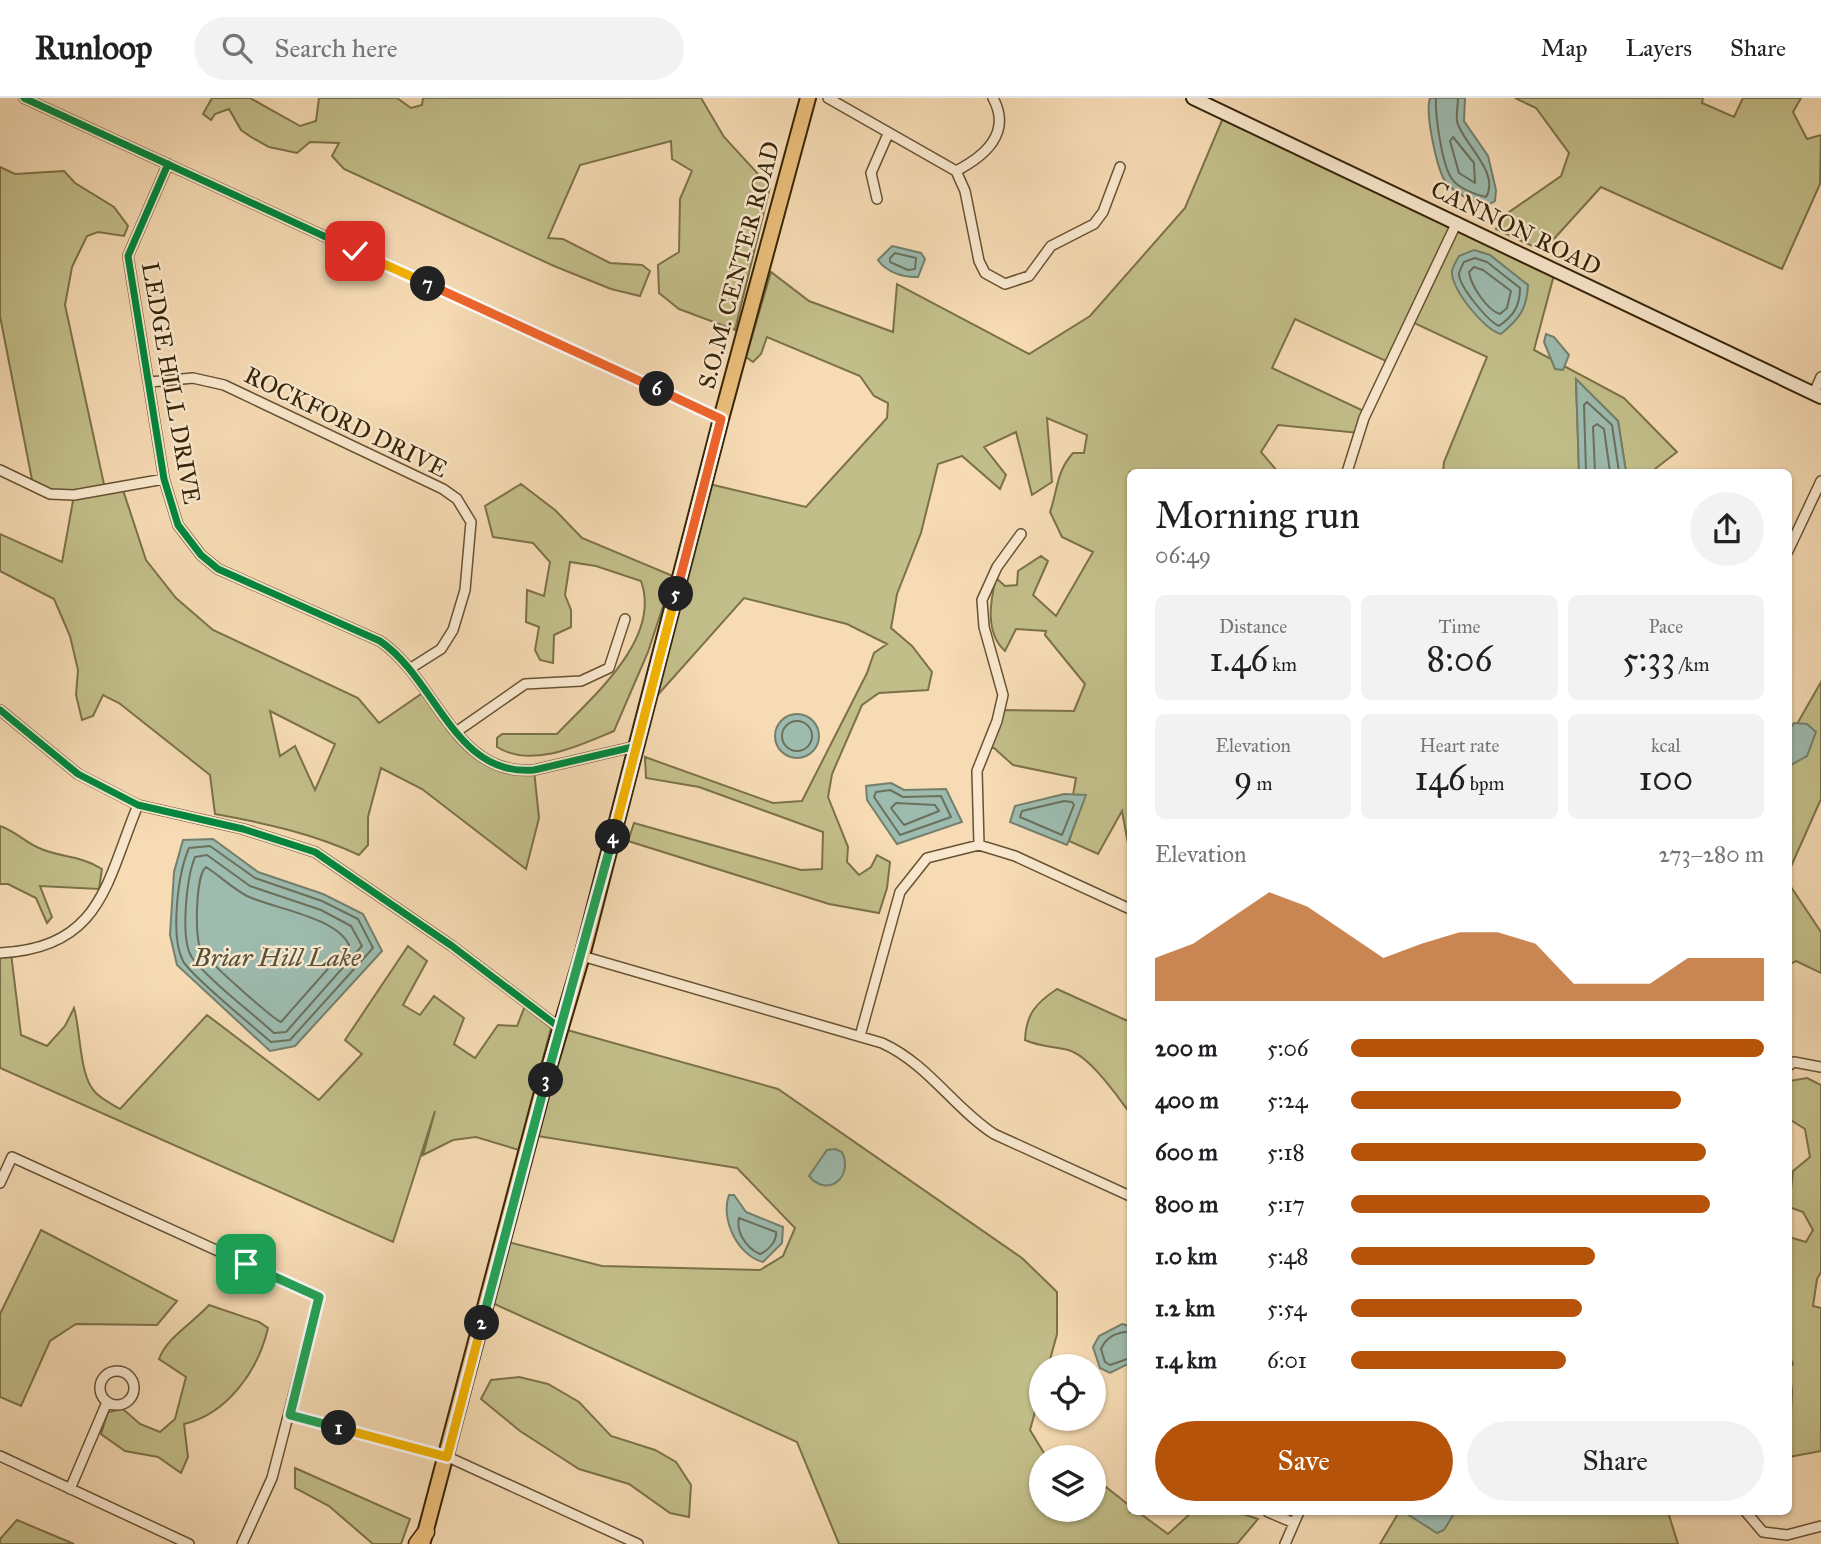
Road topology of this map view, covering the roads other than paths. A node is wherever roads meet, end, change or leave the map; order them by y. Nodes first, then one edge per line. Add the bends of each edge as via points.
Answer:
1 (24, 98) edge
2 (808, 98) edge
3 (828, 98) edge
4 (993, 98) edge
5 (1193, 98) edge
6 (888, 134) junction
7 (168, 164) junction
8 (1120, 167) dead end
9 (956, 171) junction
10 (877, 199) dead end
11 (1457, 222) junction
12 (1821, 377) edge
13 (150, 382) junction
14 (1817, 395) edge
15 (721, 419) junction
16 (1348, 469) edge
17 (0, 470) edge
18 (164, 479) junction
19 (1821, 481) edge
20 (1021, 534) dead end
21 (1792, 543) edge
22 (625, 618) dead end
23 (411, 668) junction
24 (0, 710) edge
25 (456, 732) junction
26 (637, 746) junction
27 (138, 805) junction
28 (979, 845) junction
29 (1127, 908) edge
30 (0, 953) edge
31 (582, 956) junction
32 (560, 1028) junction
33 (860, 1036) junction
34 (1792, 1063) edge
35 (1821, 1067) edge
36 (0, 1183) edge
37 (1127, 1195) edge
38 (107, 1402) dead end
39 (290, 1415) junction
40 (0, 1455) edge
41 (447, 1457) junction
42 (71, 1489) junction
43 (1275, 1515) edge
44 (1298, 1515) edge
45 (1749, 1515) edge
46 (1294, 1523) junction
47 (1821, 1526) edge
48 (422, 1541) edge
49 (189, 1544) edge
50 (242, 1544) edge
51 (638, 1544) edge
52 (1286, 1544) edge

1 - 7 street
2 - 15 main road, S.O.M. CENTER ROAD
3 - 6 street
4 - 9 street via 1001,123 990,145 981,158
5 - 11 main road, CANNON ROAD
6 - 9 street
6 - 10 street via 871,173
7 - 13 street, LEDGE HILL DRIVE via 128,256
7 - 15 street
8 - 9 street via 1094,224 1051,246 1029,276 1005,284 985,273 979,261 965,191
11 - 14 main road, CANNON ROAD
11 - 16 street via 1363,418
12 - 14 street
13 - 18 street, LEDGE HILL DRIVE
13 - 23 street, ROCKFORD DRIVE via 193,378 224,385 457,499 471,522 462,607 441,649
15 - 26 main road, S.O.M. CENTER ROAD
17 - 18 street via 50,494 74,495
18 - 23 street, LEDGE HILL DRIVE via 178,525 218,569 380,640
19 - 21 street
20 - 28 street via 985,587 980,609 1003,695 977,771
22 - 25 street via 609,668 581,681 525,684
23 - 25 street, LEDGE HILL DRIVE
24 - 27 street via 78,774
25 - 26 street, LEDGE HILL DRIVE via 481,758 522,771
26 - 31 main road, S.O.M. CENTER ROAD
27 - 30 street via 100,901 80,926 37,948
27 - 32 street via 243,829 316,852
28 - 29 street via 1014,856
28 - 33 street via 927,858 900,892
31 - 32 main road, S.O.M. CENTER ROAD
31 - 33 street
32 - 41 main road, S.O.M. CENTER ROAD
33 - 37 street via 905,1053 994,1134
34 - 35 street
36 - 39 street via 12,1157 319,1297
38 - 42 street
39 - 41 street
39 - 50 street via 272,1478
40 - 42 street
41 - 48 main road, S.O.M. CENTER ROAD
41 - 51 street
42 - 49 street
43 - 46 street
44 - 46 street
45 - 47 street via 1763,1532 1787,1535
46 - 52 street

